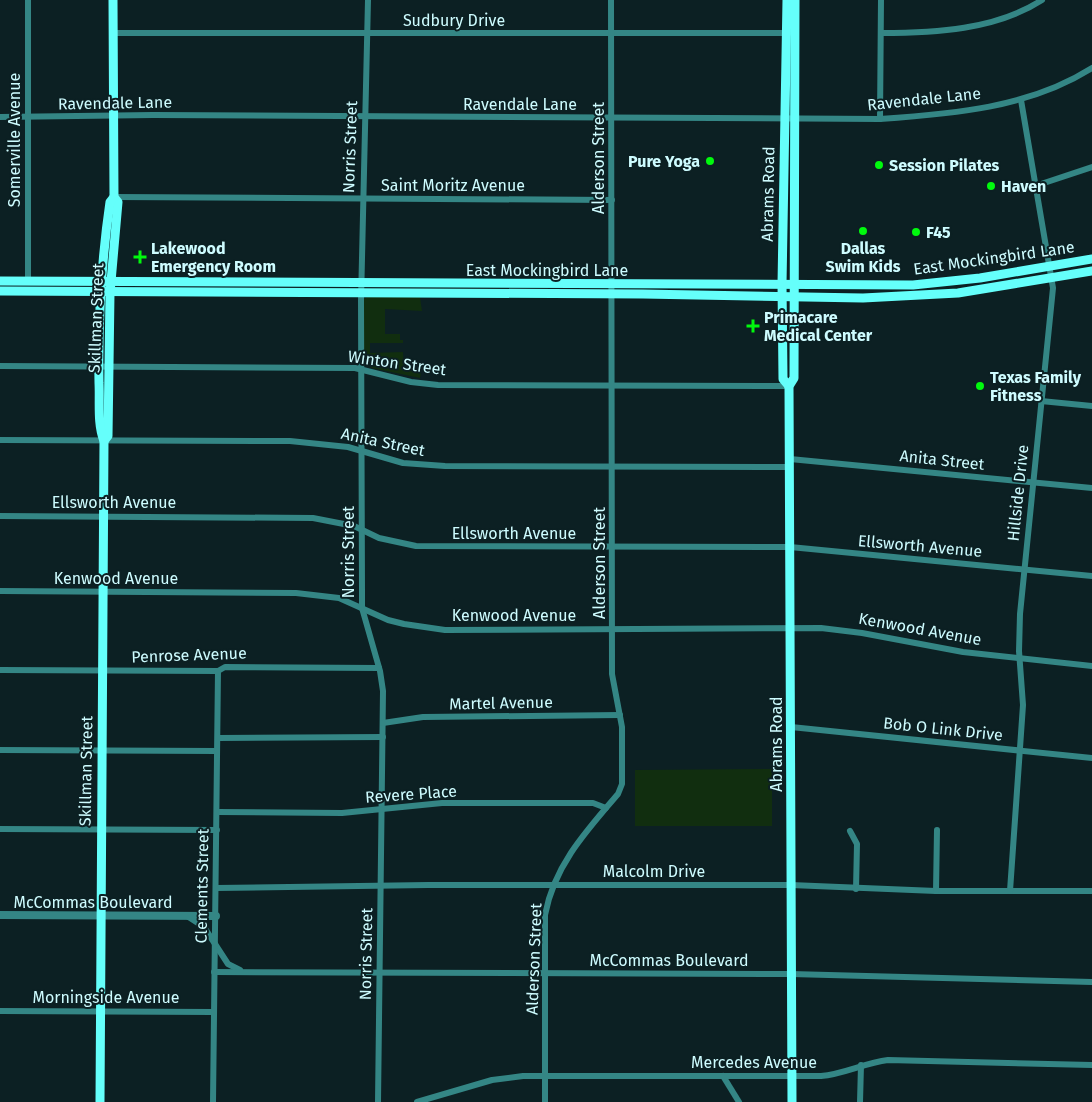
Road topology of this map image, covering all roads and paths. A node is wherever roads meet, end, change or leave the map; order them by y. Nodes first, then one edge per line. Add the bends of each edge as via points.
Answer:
1 (28, 0) edge
2 (113, 0) edge
3 (368, 0) edge
4 (611, 0) edge
5 (787, 0) edge
6 (795, 0) edge
7 (881, 0) edge
8 (1042, 0) edge
9 (113, 33) junction
10 (613, 33) junction
11 (790, 33) junction
12 (881, 33) junction
13 (367, 34) junction
14 (1092, 68) edge
15 (1021, 100) junction
16 (113, 116) junction
17 (0, 117) edge
18 (365, 117) junction
19 (28, 118) junction
20 (612, 118) junction
21 (784, 119) junction
22 (794, 119) junction
23 (880, 119) junction
24 (1092, 167) edge
25 (794, 181) junction
26 (784, 182) junction
27 (1035, 186) junction
28 (114, 197) junction
29 (363, 198) junction
30 (612, 200) junction
31 (1092, 260) edge
32 (1050, 266) junction
33 (1092, 271) edge
34 (1052, 278) junction
35 (0, 281) edge
36 (28, 281) junction
37 (100, 281) junction
38 (111, 281) junction
39 (684, 283) junction
40 (782, 284) junction
41 (794, 284) junction
42 (202, 288) junction
43 (361, 288) junction
44 (611, 290) junction
45 (0, 291) edge
46 (28, 292) junction
47 (110, 292) junction
48 (100, 293) junction
49 (643, 294) junction
50 (783, 297) junction
51 (794, 297) junction
52 (0, 366) edge
53 (99, 366) junction
54 (109, 366) junction
55 (361, 368) junction
56 (611, 385) junction
57 (789, 386) junction
58 (1041, 401) junction
59 (1092, 406) edge
60 (0, 440) edge
61 (104, 441) junction
62 (362, 450) junction
63 (790, 463) junction
64 (612, 467) junction
65 (1033, 482) junction
66 (1092, 488) edge
67 (0, 516) edge
68 (104, 516) junction
69 (361, 530) junction
70 (790, 547) junction
71 (612, 548) junction
72 (1024, 569) junction
73 (1092, 576) edge
74 (0, 591) edge
75 (103, 592) junction
76 (362, 608) junction
77 (379, 617) junction
78 (791, 628) junction
79 (613, 629) junction
80 (367, 631) junction
81 (1019, 658) junction
82 (1092, 666) edge
83 (379, 668) junction
84 (0, 670) edge
85 (102, 670) junction
86 (218, 671) junction
87 (620, 715) junction
88 (383, 722) junction
89 (791, 727) junction
90 (383, 737) junction
91 (218, 738) junction
92 (0, 750) edge
93 (102, 751) junction
94 (218, 751) junction
95 (1022, 751) junction
96 (1092, 758) edge
97 (606, 808) junction
98 (382, 810) junction
99 (217, 812) junction
100 (0, 829) edge
101 (101, 829) junction
102 (217, 830) junction
103 (937, 830) dead end
104 (850, 831) dead end
105 (553, 885) junction
106 (791, 885) junction
107 (216, 888) junction
108 (381, 888) junction
109 (856, 888) junction
110 (936, 891) junction
111 (1010, 891) junction
112 (1092, 891) edge
113 (0, 915) edge
114 (100, 916) junction
115 (186, 916) junction
116 (216, 916) junction
117 (215, 947) junction
118 (214, 972) junction
119 (246, 972) junction
120 (545, 973) junction
121 (380, 974) junction
122 (791, 974) junction
123 (1092, 982) edge
124 (0, 1011) edge
125 (100, 1012) junction
126 (213, 1012) junction
127 (861, 1065) junction
128 (1092, 1065) edge
129 (545, 1075) junction
130 (723, 1076) junction
131 (792, 1076) junction
132 (92, 1102) edge
133 (101, 1102) edge
134 (213, 1102) edge
135 (378, 1102) edge
136 (418, 1102) edge
137 (545, 1102) edge
138 (739, 1102) edge
139 (792, 1102) edge
140 (860, 1102) edge

1 - 19 street, Somerville Avenue
2 - 9 main road, Skillman Street
3 - 13 street, Norris Street
4 - 10 street, Alderson Street
5 - 11 main road, Abrams Road
6 - 11 main road, Abrams Road
7 - 12 street
8 - 12 street via 1009,16 978,24 916,33
9 - 13 street, Sudbury Drive
9 - 16 main road, Skillman Street
10 - 11 street, Sudbury Drive
10 - 13 street, Sudbury Drive
10 - 20 street, Alderson Street
11 - 21 main road, Abrams Road
11 - 22 main road, Abrams Road
12 - 23 street
13 - 18 street, Norris Street
14 - 15 street, Ravendale Lane via 1072,81
15 - 23 street, Ravendale Lane via 942,114
15 - 27 street, Hillside Drive
16 - 18 street, Ravendale Lane
16 - 19 street, Ravendale Lane
16 - 28 main road, Skillman Street
17 - 19 street, Ravendale Lane
18 - 20 street, Ravendale Lane
18 - 29 street, Norris Street
19 - 36 street, Somerville Avenue
20 - 21 street, Ravendale Lane
20 - 30 street, Alderson Street
21 - 22 street, Ravendale Lane
21 - 26 main road, Abrams Road
22 - 23 street, Ravendale Lane
22 - 25 main road, Abrams Road
24 - 27 street
25 - 26 main road
25 - 41 main road, Abrams Road
26 - 40 main road, Abrams Road
27 - 32 street, Hillside Drive
28 - 29 street, Saint Moritz Avenue
28 - 37 main road, Skillman Street via 110,202
28 - 38 main road, Skillman Street via 118,202
29 - 30 street, Saint Moritz Avenue
29 - 43 street, Norris Street
30 - 44 street, Alderson Street
31 - 32 main road, East Mockingbird Lane
32 - 34 street, Hillside Drive
32 - 41 main road, East Mockingbird Lane via 913,285
33 - 34 main road, East Mockingbird Lane
34 - 51 main road, East Mockingbird Lane via 930,295
34 - 58 street, Hillside Drive
35 - 36 main road, East Mockingbird Lane
36 - 37 main road, East Mockingbird Lane
36 - 46 main road
37 - 38 main road, East Mockingbird Lane
37 - 48 main road, Skillman Street
38 - 42 main road, East Mockingbird Lane
38 - 47 main road, Skillman Street
39 - 40 main road, East Mockingbird Lane
39 - 44 main road, East Mockingbird Lane
39 - 49 main road via 677,289
40 - 41 main road, East Mockingbird Lane
40 - 50 main road, Abrams Road
41 - 51 main road, Abrams Road
42 - 43 main road, East Mockingbird Lane
42 - 47 main road, East Mockingbird Lane
43 - 44 main road, East Mockingbird Lane
43 - 55 street, Norris Street
44 - 49 main road, East Mockingbird Lane
44 - 56 street, Alderson Street
45 - 46 main road, East Mockingbird Lane
46 - 48 main road, East Mockingbird Lane
47 - 48 main road, East Mockingbird Lane
47 - 54 main road, Skillman Street
48 - 53 main road, Skillman Street
49 - 50 main road, East Mockingbird Lane
50 - 51 main road, East Mockingbird Lane
50 - 57 main road, Abrams Road via 783,379
51 - 57 main road, Abrams Road via 794,378
52 - 53 street, Winton Street
53 - 54 street, Winton Street
53 - 61 main road, Skillman Street
54 - 55 street, Winton Street
54 - 61 main road, Skillman Street via 108,436
55 - 56 street, Winton Street via 411,382 438,385
55 - 62 street, Norris Street
56 - 57 street, Winton Street
56 - 64 street, Alderson Street
57 - 63 main road, Abrams Road
58 - 59 street
58 - 65 street, Hillside Drive
60 - 61 street, Anita Street
61 - 62 street, Anita Street via 290,441
61 - 68 main road, Skillman Street
62 - 64 street, Anita Street via 403,463 423,465
62 - 69 street, Norris Street
63 - 64 street, Anita Street
63 - 65 street, Anita Street
63 - 70 main road, Abrams Road
64 - 71 street, Alderson Street
65 - 66 street, Anita Street
65 - 72 street, Hillside Drive
67 - 68 street, Ellsworth Avenue
68 - 69 street, Ellsworth Avenue via 313,518
68 - 75 main road, Skillman Street
69 - 71 street, Ellsworth Avenue via 379,538 433,547
69 - 76 street, Norris Street
70 - 71 street, Ellsworth Avenue
70 - 72 street, Ellsworth Avenue
70 - 78 main road, Abrams Road
71 - 79 street, Alderson Street
72 - 73 street, Ellsworth Avenue
72 - 81 street, Hillside Drive
74 - 75 street, Kenwood Avenue
75 - 76 street, Kenwood Avenue via 296,593 339,598
75 - 85 main road, Skillman Street
76 - 77 street, Kenwood Avenue
76 - 80 street, Norris Street
77 - 79 street, Kenwood Avenue via 445,630
77 - 80 street via 372,621
78 - 79 street, Kenwood Avenue
78 - 81 street, Kenwood Avenue via 862,633 937,648
78 - 89 main road, Abrams Road
79 - 87 street, Alderson Street via 612,681
80 - 83 street, Norris Street
81 - 82 street, Kenwood Avenue
81 - 95 street, Hillside Drive
83 - 86 street, Penrose Avenue via 225,667
83 - 88 street, Norris Street
84 - 85 street, Penrose Avenue
85 - 86 street, Penrose Avenue
85 - 93 main road, Skillman Street
86 - 91 street, Clements Street
87 - 88 street, Martel Avenue via 423,717
87 - 97 street, Alderson Street via 622,784
88 - 90 street, Norris Street
89 - 95 street, Bob O Link Drive
89 - 106 main road, Abrams Road
90 - 91 street
90 - 98 street, Norris Street
91 - 94 street, Clements Street
92 - 93 street
93 - 94 street
93 - 101 main road, Skillman Street
94 - 99 street, Clements Street
95 - 96 street, Bob O Link Drive
95 - 111 street, Hillside Drive
97 - 98 street, Revere Place via 593,803 442,803
97 - 105 street, Alderson Street via 567,857
98 - 99 street, Revere Place via 342,813
98 - 108 street, Norris Street
99 - 102 street, Clements Street
100 - 101 street
101 - 102 street
101 - 114 main road, Skillman Street
102 - 107 street, Clements Street
103 - 110 street
104 - 109 street via 857,844
105 - 106 street, Malcolm Drive
105 - 108 street, Malcolm Drive
105 - 120 street, Alderson Street via 545,915
106 - 109 street, Malcolm Drive
106 - 122 main road, Abrams Road
107 - 108 street, Malcolm Drive
107 - 116 street, Clements Street
108 - 121 street, Norris Street
109 - 110 street, Malcolm Drive
110 - 111 street, Malcolm Drive
111 - 112 street, Malcolm Drive
113 - 114 street, McCommas Boulevard
114 - 115 street, McCommas Boulevard
114 - 125 main road, Skillman Street
115 - 116 street, McCommas Boulevard
115 - 117 street, McCommas Boulevard via 204,927
116 - 117 street, Clements Street
117 - 118 street, Clements Street
117 - 119 street, McCommas Boulevard via 228,964
118 - 119 street, McCommas Boulevard
118 - 126 street, Clements Street
119 - 121 street, McCommas Boulevard
120 - 121 street, McCommas Boulevard
120 - 122 street, McCommas Boulevard
120 - 129 street, Alderson Street
121 - 135 street, Norris Street
122 - 123 street, McCommas Boulevard
122 - 131 main road, Abrams Road
124 - 125 street, Morningside Avenue
125 - 126 street, Morningside Avenue
125 - 133 main road, Skillman Street
126 - 134 street, Clements Street
127 - 128 street, Mercedes Avenue via 888,1060
127 - 131 street, Mercedes Avenue via 836,1075
127 - 140 street
129 - 130 street, Mercedes Avenue
129 - 136 street, Mercedes Avenue via 492,1080
129 - 137 street, Alderson Street
130 - 131 street, Mercedes Avenue
130 - 138 street
131 - 139 main road, Abrams Road
132 - 133 street

